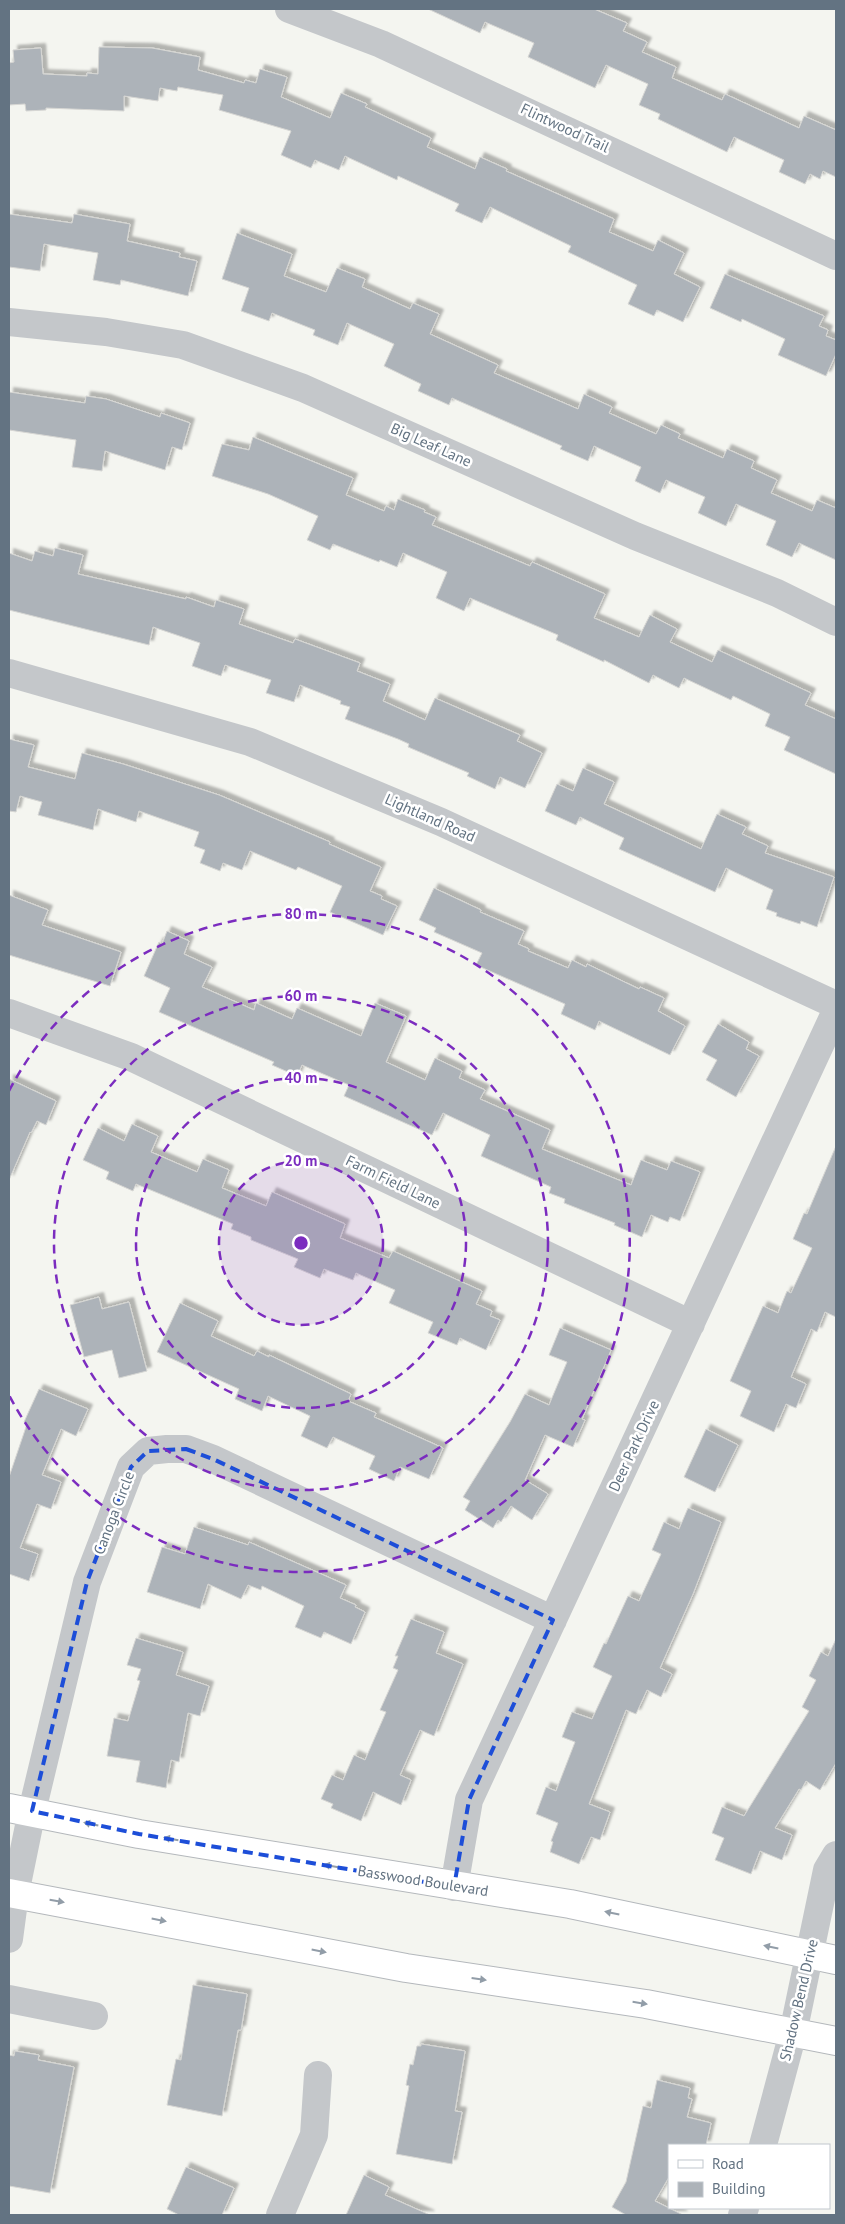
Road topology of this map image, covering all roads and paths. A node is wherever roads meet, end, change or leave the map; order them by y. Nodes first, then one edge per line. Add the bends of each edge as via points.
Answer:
1 (290, 9) edge
2 (836, 256) edge
3 (9, 322) edge
4 (836, 622) edge
5 (9, 673) edge
6 (836, 1005) edge
7 (836, 1011) edge
8 (9, 1014) edge
9 (691, 1324) junction
10 (553, 1620) junction
11 (20, 1810) edge
12 (836, 1855) edge
13 (454, 1887) junction
14 (12, 1893) edge
15 (9, 1940) edge
16 (810, 1955) junction
17 (836, 1960) edge
18 (9, 1999) edge
19 (94, 2016) dead end
20 (793, 2033) junction
21 (836, 2041) edge
22 (318, 2075) dead end
23 (764, 2144) edge
24 (280, 2215) edge

1 - 2 street, Flintwood Trail via 382,44
3 - 4 street, Big Leaf Lane via 106,332 182,345 303,388 635,536 777,593
5 - 6 street, Lightland Road via 250,742 441,822
7 - 9 street, Deer Park Drive
8 - 9 street, Farm Field Lane via 131,1057
9 - 10 street, Deer Park Drive
10 - 11 street, Canoga Circle via 213,1459 186,1449 148,1451 131,1467 87,1582
10 - 13 street, Deer Park Drive via 469,1800
13 -> 11 main road, Basswood Boulevard via 139,1834
11 - 14 street, Canoga Circle
12 - 16 street, Shadow Bend Drive via 828,1870
16 -> 13 main road, Basswood Boulevard via 570,1904
14 - 15 street, Canoga Circle
14 -> 20 main road via 406,1968 646,2004
16 - 17 main road, Basswood Boulevard
16 - 20 street, Shadow Bend Drive
18 - 19 street
20 - 21 main road
20 - 23 street, Shadow Bend Drive
22 - 24 street via 314,2135

